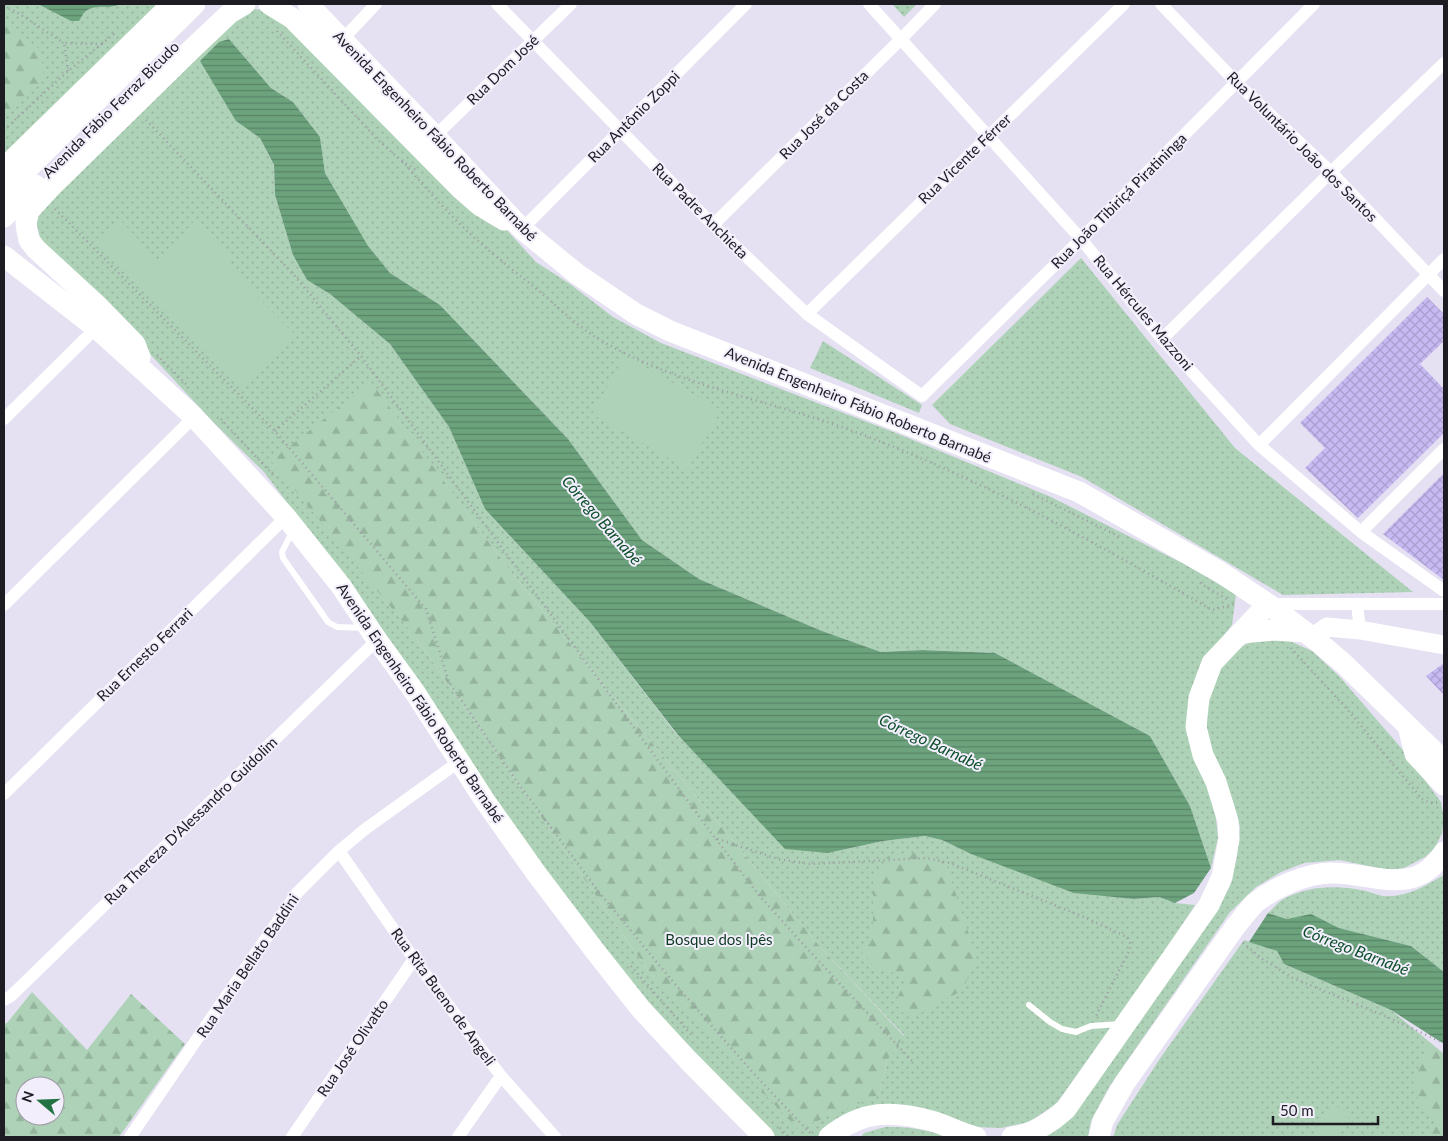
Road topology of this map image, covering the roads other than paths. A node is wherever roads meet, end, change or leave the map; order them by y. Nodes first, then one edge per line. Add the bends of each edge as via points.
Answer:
1 (172, 4) edge
2 (195, 4) edge
3 (219, 4) edge
4 (245, 4) edge
5 (268, 4) edge
6 (308, 4) edge
7 (376, 4) edge
8 (497, 4) edge
9 (571, 4) edge
10 (746, 4) edge
11 (870, 4) edge
12 (935, 4) edge
13 (1124, 4) edge
14 (1161, 4) edge
15 (1314, 4) edge
16 (300, 26) junction
17 (902, 38) junction
18 (342, 40) junction
19 (534, 41) junction
20 (1444, 63) edge
21 (1237, 83) junction
22 (620, 131) junction
23 (435, 136) junction
24 (988, 136) junction
25 (4, 168) edge
26 (1330, 172) junction
27 (4, 192) edge
28 (4, 217) edge
29 (713, 225) junction
30 (522, 229) junction
31 (1082, 239) junction
32 (4, 256) edge
33 (1444, 259) edge
34 (1428, 274) junction
35 (1444, 291) edge
36 (807, 314) junction
37 (96, 328) junction
38 (1162, 339) junction
39 (145, 372) junction
40 (922, 396) joint
41 (194, 417) junction
42 (4, 419) edge
43 (1258, 445) junction
44 (1444, 449) edge
45 (290, 522) junction
46 (1361, 532) junction
47 (1444, 591) edge
48 (1268, 604) junction
49 (1357, 604) junction
50 (1444, 604) edge
51 (4, 605) edge
52 (1360, 630) junction
53 (1242, 633) junction
54 (373, 634) junction
55 (1304, 639) junction
56 (1444, 645) edge
57 (1408, 726) junction
58 (460, 761) junction
59 (1444, 761) edge
60 (4, 794) edge
61 (1443, 794) edge
62 (339, 851) junction
63 (1444, 852) edge
64 (414, 959) junction
65 (4, 1000) edge
66 (1029, 1005) dead end
67 (1127, 1024) junction
68 (501, 1076) junction
69 (911, 1117) junction
70 (130, 1137) edge
71 (292, 1137) edge
72 (458, 1137) edge
73 (554, 1137) edge
74 (764, 1137) edge
75 (829, 1137) edge
76 (853, 1137) edge
77 (976, 1137) edge
78 (1012, 1137) edge
79 (1098, 1137) edge

1 - 25 main road
2 - 27 main road, Avenida Fábio Ferraz Bicudo
3 - 28 main road, Avenida Fábio Ferraz Bicudo
4 - 39 main road via 230,13 198,43 29,211 26,223 29,240 36,250 135,344
5 - 16 main road
6 - 18 main road, Avenida Engenheiro Fábio Roberto Barnabé
7 - 18 street
8 - 19 street, Rua Padre Anchieta
9 - 19 street, Rua Dom José
10 - 22 street, Rua Antônio Zoppi
11 - 17 street, Rua Hércules Mazzoni
12 - 17 street, Rua José da Costa
13 - 24 street, Rua Vicente Férrer
14 - 21 street, Rua Voluntário João dos Santos
15 - 21 street, Rua João Tibiriçá Piratininga
16 - 18 main road via 328,40
16 - 30 main road via 467,195 499,218
17 - 24 street, Rua Hércules Mazzoni
17 - 29 street, Rua José da Costa
18 - 23 main road, Avenida Engenheiro Fábio Roberto Barnabé
19 - 22 street, Rua Padre Anchieta
19 - 23 street, Rua Dom José
20 - 26 street
21 - 26 street, Rua Voluntário João dos Santos
21 - 31 street, Rua João Tibiriçá Piratininga
22 - 29 street, Rua Padre Anchieta
22 - 30 street, Rua Antônio Zoppi
23 - 30 main road, Avenida Engenheiro Fábio Roberto Barnabé
24 - 31 street, Rua Hércules Mazzoni
24 - 36 street, Rua Vicente Férrer
26 - 34 street, Rua Voluntário João dos Santos
26 - 38 street
29 - 36 street, Rua Padre Anchieta
30 - 48 main road, Avenida Engenheiro Fábio Roberto Barnabé via 577,274 636,314 670,331 1079,492 1220,572
31 - 38 street, Rua Hércules Mazzoni
31 - 40 street, Rua João Tibiriçá Piratininga
32 - 37 main road, Avenida Engenheiro Fábio Roberto Barnabé
33 - 34 street
34 - 35 street, Rua Voluntário João dos Santos
34 - 43 street
36 - 40 street, Rua Padre Anchieta
37 - 39 main road, Avenida Engenheiro Fábio Roberto Barnabé
37 - 42 street
38 - 43 street, Rua Hércules Mazzoni
39 - 41 main road, Avenida Engenheiro Fábio Roberto Barnabé
41 - 45 main road, Avenida Engenheiro Fábio Roberto Barnabé
41 - 51 street
43 - 46 street, Rua Hércules Mazzoni
44 - 46 street
45 - 54 main road, Avenida Engenheiro Fábio Roberto Barnabé via 341,586
45 - 54 lane via 283,558 328,622 337,627
45 - 60 street, Rua Ernesto Ferrari
46 - 47 street, Rua Hércules Mazzoni
48 - 49 street
48 - 53 main road
48 - 55 main road, Avenida Engenheiro Fábio Roberto Barnabé
49 - 50 street
49 - 52 street
52 - 55 main road via 1327,627
52 - 56 main road
53 - 55 main road via 1273,630
53 - 67 main road via 1212,663 1199,698 1196,727 1228,821 1229,839 1222,877 1209,905
54 - 58 main road, Avenida Engenheiro Fábio Roberto Barnabé
54 - 65 street, Rua Thereza D'Alessandro Guidolim via 107,904
55 - 57 main road, Avenida Engenheiro Fábio Roberto Barnabé via 1343,663
57 - 59 main road, Avenida Engenheiro Fábio Roberto Barnabé
57 - 61 main road via 1415,754
58 - 62 street, Rua Maria Bellato Baddini
58 - 74 main road, Avenida Engenheiro Fábio Roberto Barnabé via 536,874 640,1008
62 - 64 street, Rua Rita Bueno de Angeli
62 - 70 street, Rua Maria Bellato Baddini via 297,893
63 - 79 main road via 1424,872 1404,880 1318,874 1272,892 1254,904 1124,1084 1103,1121
64 - 68 street, Rua Rita Bueno de Angeli
64 - 71 street, Rua José Olivatto
66 - 67 lane via 1062,1029 1076,1032 1091,1026
67 - 78 main road via 1066,1109 1050,1123 1022,1136
68 - 72 street
68 - 73 street, Rua Rita Bueno de Angeli
69 - 75 main road via 875,1114 855,1120
69 - 76 main road via 866,1127
69 - 77 main road via 933,1121

